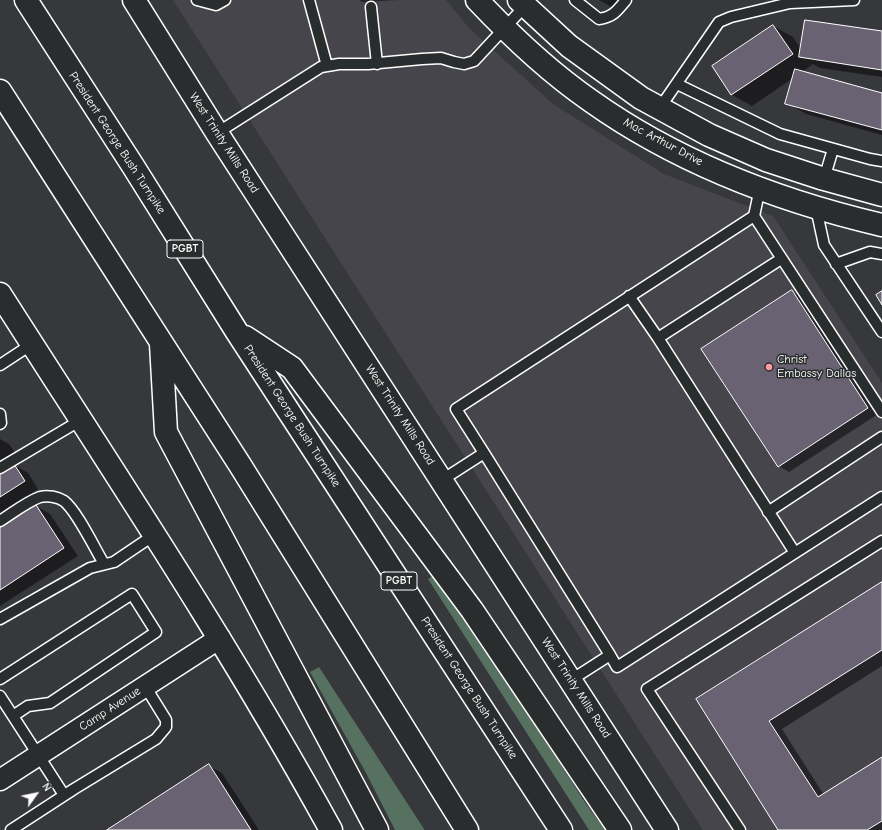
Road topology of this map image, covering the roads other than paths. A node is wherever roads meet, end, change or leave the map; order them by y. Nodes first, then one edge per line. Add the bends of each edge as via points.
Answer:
1 (26, 0) edge
2 (134, 0) edge
3 (197, 0) edge
4 (225, 0) edge
5 (309, 0) edge
6 (477, 0) edge
7 (575, 0) edge
8 (626, 0) edge
9 (854, 0) edge
10 (524, 2) edge
11 (790, 2) edge
12 (371, 7) dead end
13 (504, 28) junction
14 (377, 64) junction
15 (326, 66) junction
16 (677, 84) junction
17 (0, 91) edge
18 (659, 109) junction
19 (217, 133) junction
20 (833, 149) junction
21 (882, 161) edge
22 (824, 179) junction
23 (760, 188) junction
24 (882, 195) edge
25 (816, 208) junction
26 (754, 216) junction
27 (882, 225) edge
28 (882, 254) edge
29 (781, 259) junction
30 (836, 264) junction
31 (0, 294) edge
32 (629, 296) junction
33 (237, 332) junction
34 (882, 332) edge
35 (658, 338) junction
36 (160, 342) junction
37 (32, 344) junction
38 (0, 365) edge
39 (882, 412) edge
40 (0, 414) edge
41 (81, 420) junction
42 (0, 424) edge
43 (882, 437) edge
44 (484, 454) junction
45 (0, 468) edge
46 (442, 480) junction
47 (882, 497) edge
48 (768, 512) junction
49 (0, 521) edge
50 (154, 535) junction
51 (882, 541) edge
52 (795, 553) junction
53 (104, 564) junction
54 (0, 619) edge
55 (220, 638) junction
56 (610, 655) junction
57 (0, 679) edge
58 (571, 680) junction
59 (145, 686) junction
60 (0, 696) edge
61 (13, 716) junction
62 (38, 755) junction
63 (0, 780) edge
64 (64, 795) junction
65 (11, 830) edge
66 (331, 830) edge
67 (378, 830) edge
68 (467, 830) edge
69 (561, 830) edge
70 (620, 830) edge
71 (667, 830) edge
72 (740, 830) edge

1 - 33 main road, President George Bush Turnpike / PGBT
2 - 19 main road, West Trinity Mills Road
3 - 4 lane via 216,5
5 - 15 lane
6 - 13 main road, Mac Arthur Drive
7 - 8 lane via 599,19 608,18
9 - 11 lane
10 - 13 lane
10 - 18 main road via 568,46
11 - 16 lane via 719,22
12 - 14 lane
13 - 14 lane via 474,61 464,64 436,58
13 - 23 main road, Mac Arthur Drive via 547,67 591,101 691,159
14 - 15 lane
15 - 19 lane via 295,82
16 - 18 lane
16 - 20 lane via 780,134
17 - 36 main road
18 - 22 main road via 766,160
19 - 46 main road, West Trinity Mills Road
20 - 21 lane
20 - 22 lane
22 - 24 main road
22 - 25 main road
23 - 25 main road, Mac Arthur Drive
23 - 26 lane
25 - 27 main road, Mac Arthur Drive
25 - 30 lane via 824,245
26 - 29 lane
26 - 32 lane
28 - 30 lane via 870,252
29 - 35 lane
29 - 39 lane
30 - 34 lane
31 - 37 main road
32 - 35 lane
32 - 44 lane via 456,408
33 - 69 main road, President George Bush Turnpike / PGBT
33 - 70 main road via 292,368 472,610
35 - 48 lane
36 - 67 main road via 166,432
36 - 68 main road via 240,465
37 - 38 lane
37 - 41 main road
40 - 42 lane
41 - 45 lane
41 - 50 main road
43 - 48 lane
44 - 46 lane
44 - 56 lane
46 - 58 main road, West Trinity Mills Road
47 - 52 lane
48 - 52 lane
49 - 53 lane via 41,497 58,498 73,510
50 - 53 lane via 114,562
50 - 55 main road
51 - 72 lane via 647,689
52 - 56 lane via 617,667
53 - 54 lane via 90,568
55 - 59 street, Camp Avenue
55 - 66 main road
56 - 58 lane
57 - 61 lane via 132,594 156,632 50,702 28,706
58 - 71 main road, West Trinity Mills Road
59 - 62 street, Camp Avenue
59 - 64 lane via 166,720 166,727 156,739
60 - 61 lane
61 - 62 lane
62 - 63 street, Camp Avenue
62 - 64 lane
64 - 65 lane

